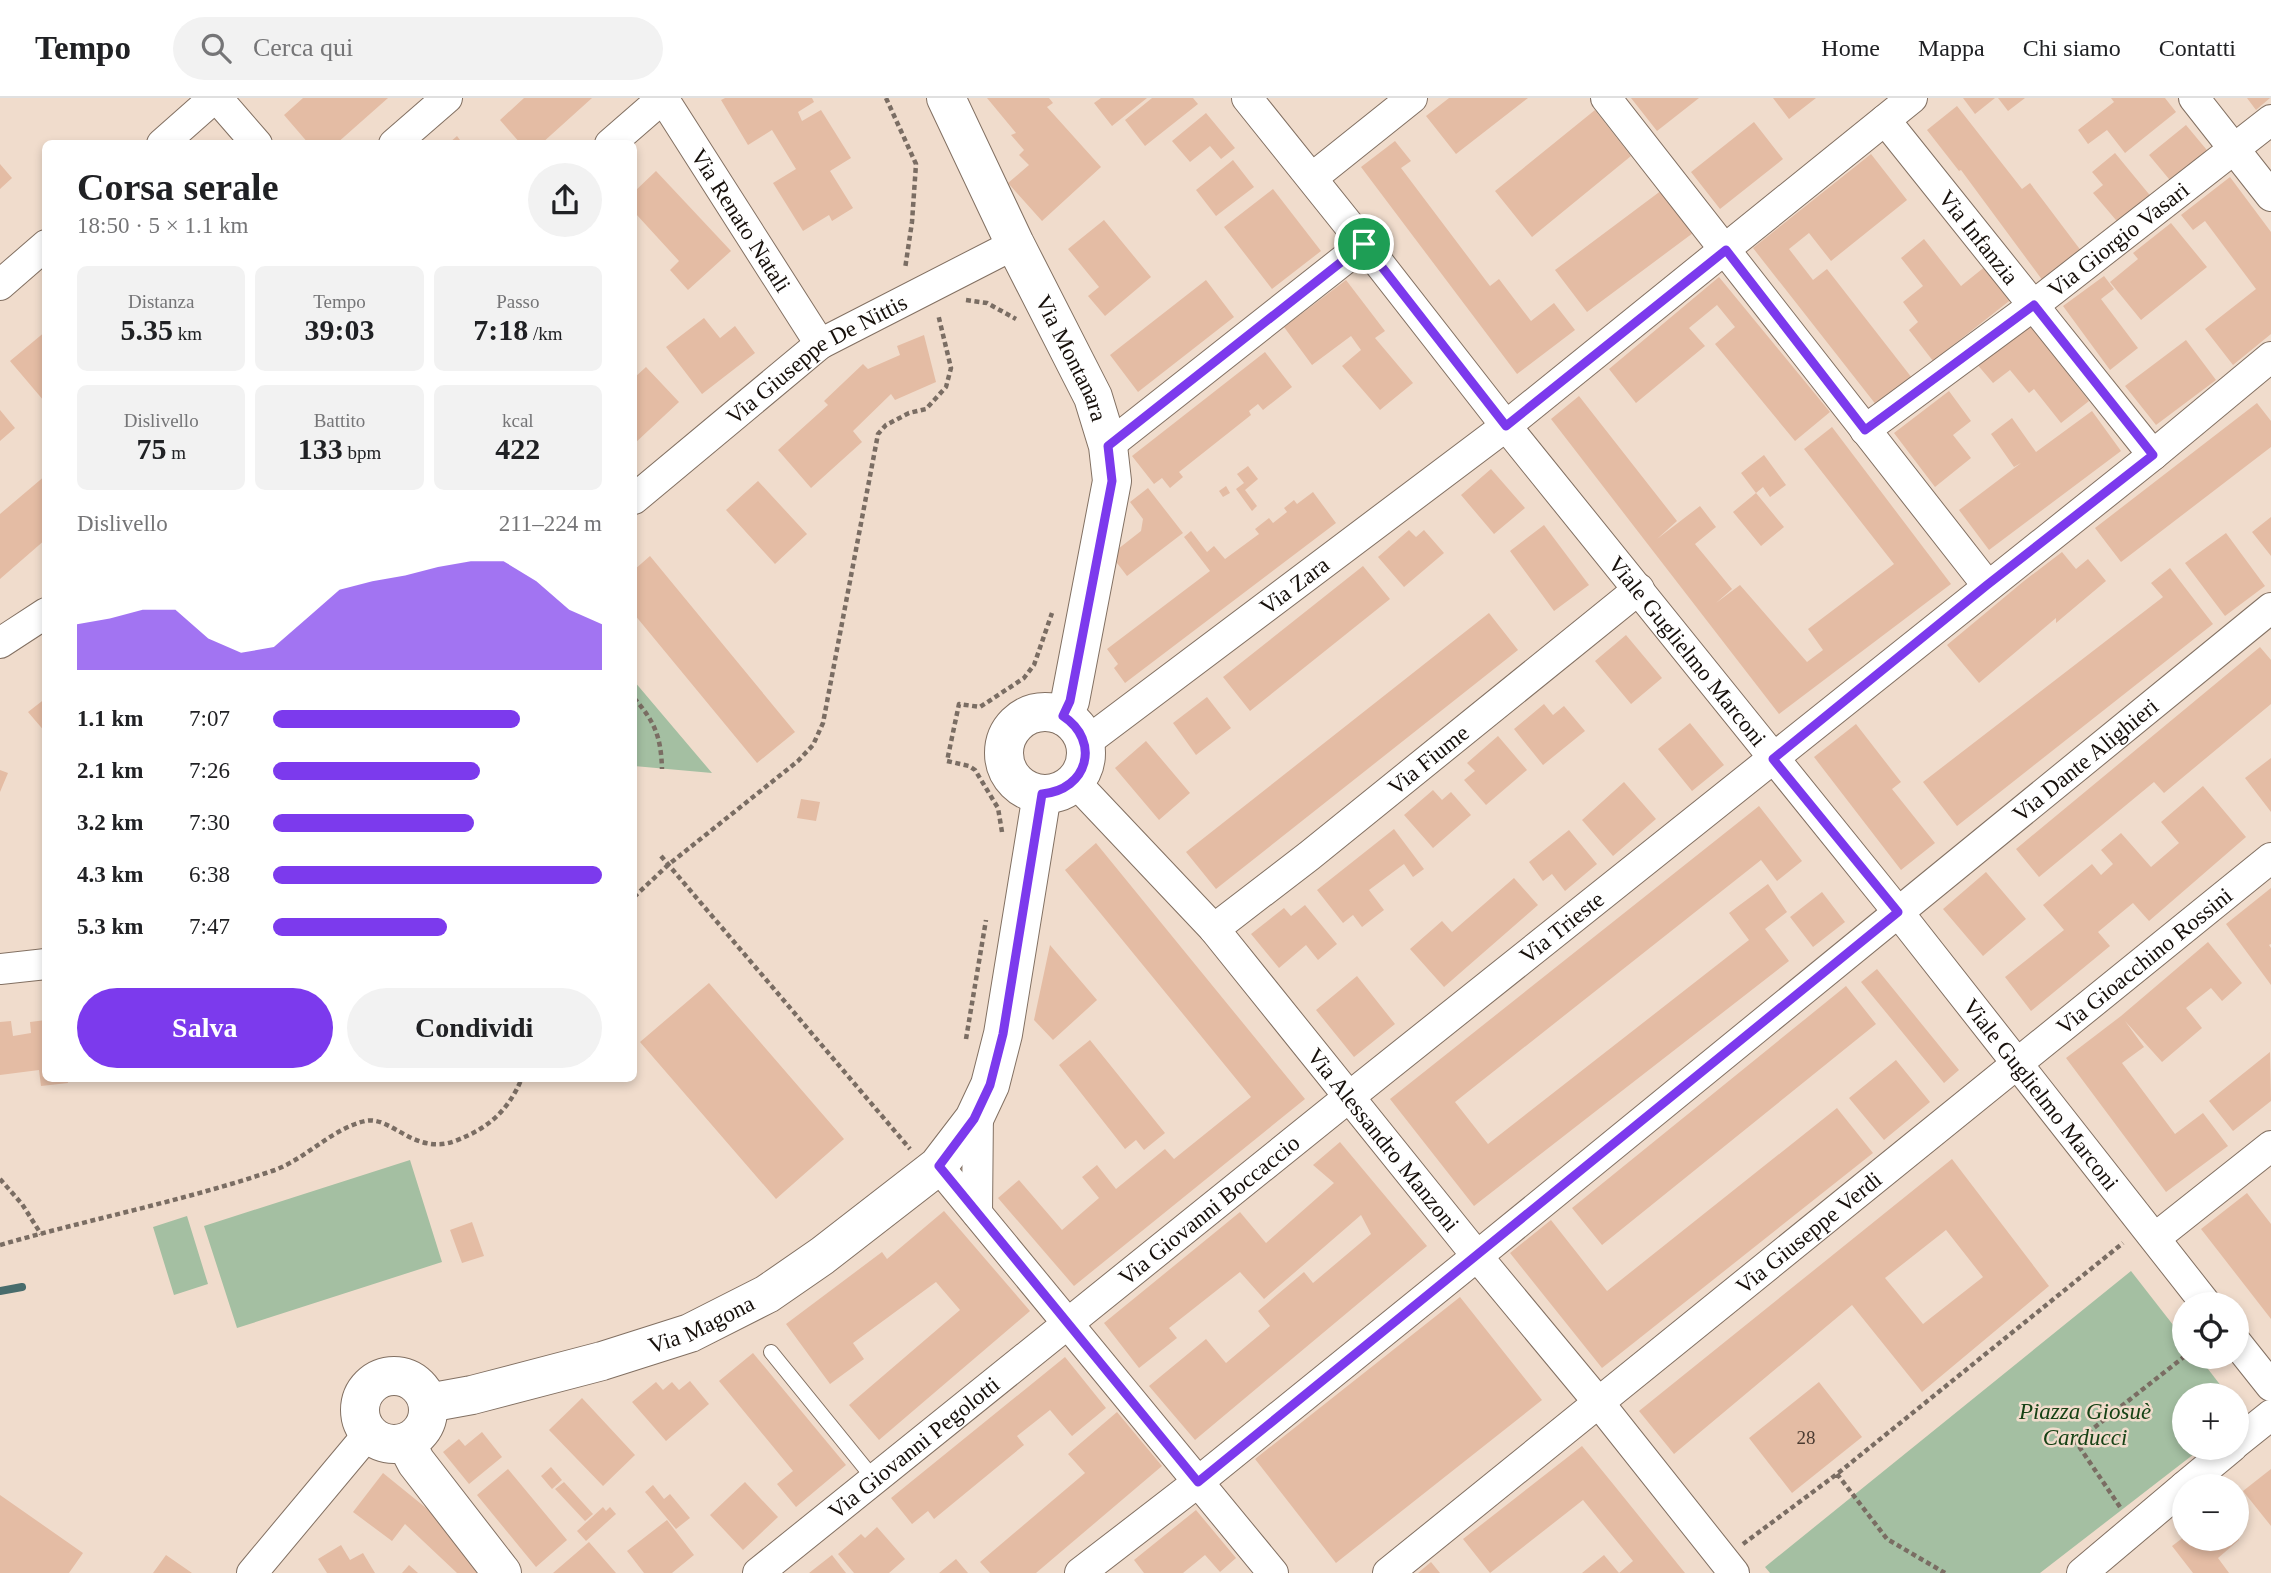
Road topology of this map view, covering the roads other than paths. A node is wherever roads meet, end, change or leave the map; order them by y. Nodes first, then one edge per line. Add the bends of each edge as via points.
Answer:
1 (216, 98) edge
2 (447, 98) edge
3 (663, 98) edge
4 (946, 98) edge
5 (1247, 98) edge
6 (1412, 98) edge
7 (1606, 98) edge
8 (1912, 98) edge
9 (2194, 98) edge
10 (1885, 120) junction
11 (2271, 120) edge
12 (167, 140) edge
13 (253, 140) edge
14 (399, 140) edge
15 (615, 140) edge
16 (2234, 149) junction
17 (1312, 178) junction
18 (2271, 196) edge
19 (1016, 244) junction
20 (1364, 244) junction
21 (42, 248) edge
22 (1726, 250) junction
23 (0, 285) edge
24 (2034, 305) junction
25 (820, 344) junction
26 (2271, 357) edge
27 (1506, 426) junction
28 (1865, 430) junction
29 (1108, 446) junction
30 (2153, 455) junction
31 (637, 496) edge
32 (1987, 585) junction
33 (1639, 589) junction
34 (2271, 608) edge
35 (42, 616) edge
36 (0, 643) edge
37 (1074, 729) junction
38 (1773, 759) junction
39 (1058, 788) junction
40 (2271, 858) edge
41 (1898, 912) junction
42 (1214, 929) junction
43 (42, 964) edge
44 (0, 969) edge
45 (2016, 1063) junction
46 (1349, 1097) junction
47 (978, 1110) junction
48 (2271, 1146) edge
49 (929, 1155) junction
50 (977, 1213) junction
51 (2150, 1231) junction
52 (1477, 1256) junction
53 (2197, 1292) edge
54 (1067, 1322) junction
55 (771, 1352) dead end
56 (2249, 1358) edge
57 (2271, 1386) edge
58 (428, 1403) junction
59 (1599, 1403) junction
60 (2271, 1415) edge
61 (369, 1433) junction
62 (2249, 1433) edge
63 (406, 1443) junction
64 (2216, 1460) edge
65 (2199, 1474) edge
66 (874, 1479) junction
67 (1198, 1482) junction
68 (2172, 1497) edge
69 (1731, 1570) edge
70 (253, 1573) edge
71 (502, 1573) edge
72 (758, 1573) edge
73 (1080, 1573) edge
74 (1273, 1573) edge
75 (1388, 1573) edge
76 (2082, 1573) edge

1 - 12 street
1 - 13 street
2 - 14 street
3 - 15 street
3 - 25 street, Via Renato Natali
4 - 19 main road, Via Montanara
5 - 17 street, Viale Guglielmo Marconi
6 - 17 street
7 - 22 street
8 - 10 street, Via Zara
9 - 16 street
10 - 22 street, Via Zara
10 - 24 street, Via Infanzia
11 - 16 street, Via Giorgio Vasari
16 - 18 street
16 - 24 street, Via Giorgio Vasari
17 - 20 street, Viale Guglielmo Marconi
19 - 25 street, Via Giuseppe De Nittis
19 - 29 main road, Via Montanara via 1093,397
20 - 27 street, Viale Guglielmo Marconi
20 - 29 street
21 - 23 street
22 - 27 street, Via Zara
22 - 28 street
24 - 28 street, Via Giorgio Vasari
24 - 30 street, Via Infanzia
25 - 31 street, Via Giuseppe De Nittis
26 - 30 street, Via Trieste
27 - 33 street, Viale Guglielmo Marconi
27 - 37 street, Via Zara
28 - 32 street
29 - 37 main road, Via Montanara via 1112,481 1070,701
30 - 32 street, Via Trieste
32 - 38 street, Via Trieste
33 - 38 street, Viale Guglielmo Marconi
33 - 42 street, Via Fiume
34 - 41 street, Via Dante Alighieri
35 - 36 street
37 - 39 main road via 1084,763
37 - 39 main road via 1050,712 1036,712 1013,726 1006,738 1005,764 1019,785 1030,791
38 - 41 street, Viale Guglielmo Marconi
38 - 46 street, Via Trieste
39 - 42 street, Via Alessandro Manzoni
39 - 47 main road via 1003,1034 990,1085
40 - 45 street, Via Gioacchino Rossini
41 - 45 street, Viale Guglielmo Marconi
41 - 52 street, Via Dante Alighieri
42 - 46 street, Via Alessandro Manzoni
43 - 44 street
45 - 51 street, Viale Guglielmo Marconi
45 - 59 street, Via Giuseppe Verdi
46 - 52 street, Via Alessandro Manzoni
46 - 54 street, Via Giovanni Boccaccio
47 - 49 main road via 974,1119
47 - 50 street
48 - 51 street
49 - 50 street
49 - 58 main road, Via Magona via 822,1256 767,1294 690,1333 602,1361
50 - 54 street
51 - 53 street, Viale Guglielmo Marconi
52 - 59 street, Via Alessandro Manzoni
52 - 67 street, Via Dante Alighieri
54 - 66 street, Via Giovanni Pegolotti
54 - 67 street
55 - 66 lane
56 - 57 street
58 - 61 main road via 424,1392 406,1378 384,1377 374,1382 359,1412
58 - 63 main road via 426,1423
59 - 69 street, Via Alessandro Manzoni
59 - 75 street, Via Giuseppe Verdi
60 - 62 street
61 - 63 main road via 386,1444
61 - 70 street
63 - 71 main road
64 - 65 street
66 - 72 street, Via Giovanni Pegolotti
67 - 73 street, Via Dante Alighieri
67 - 74 street
68 - 76 street

